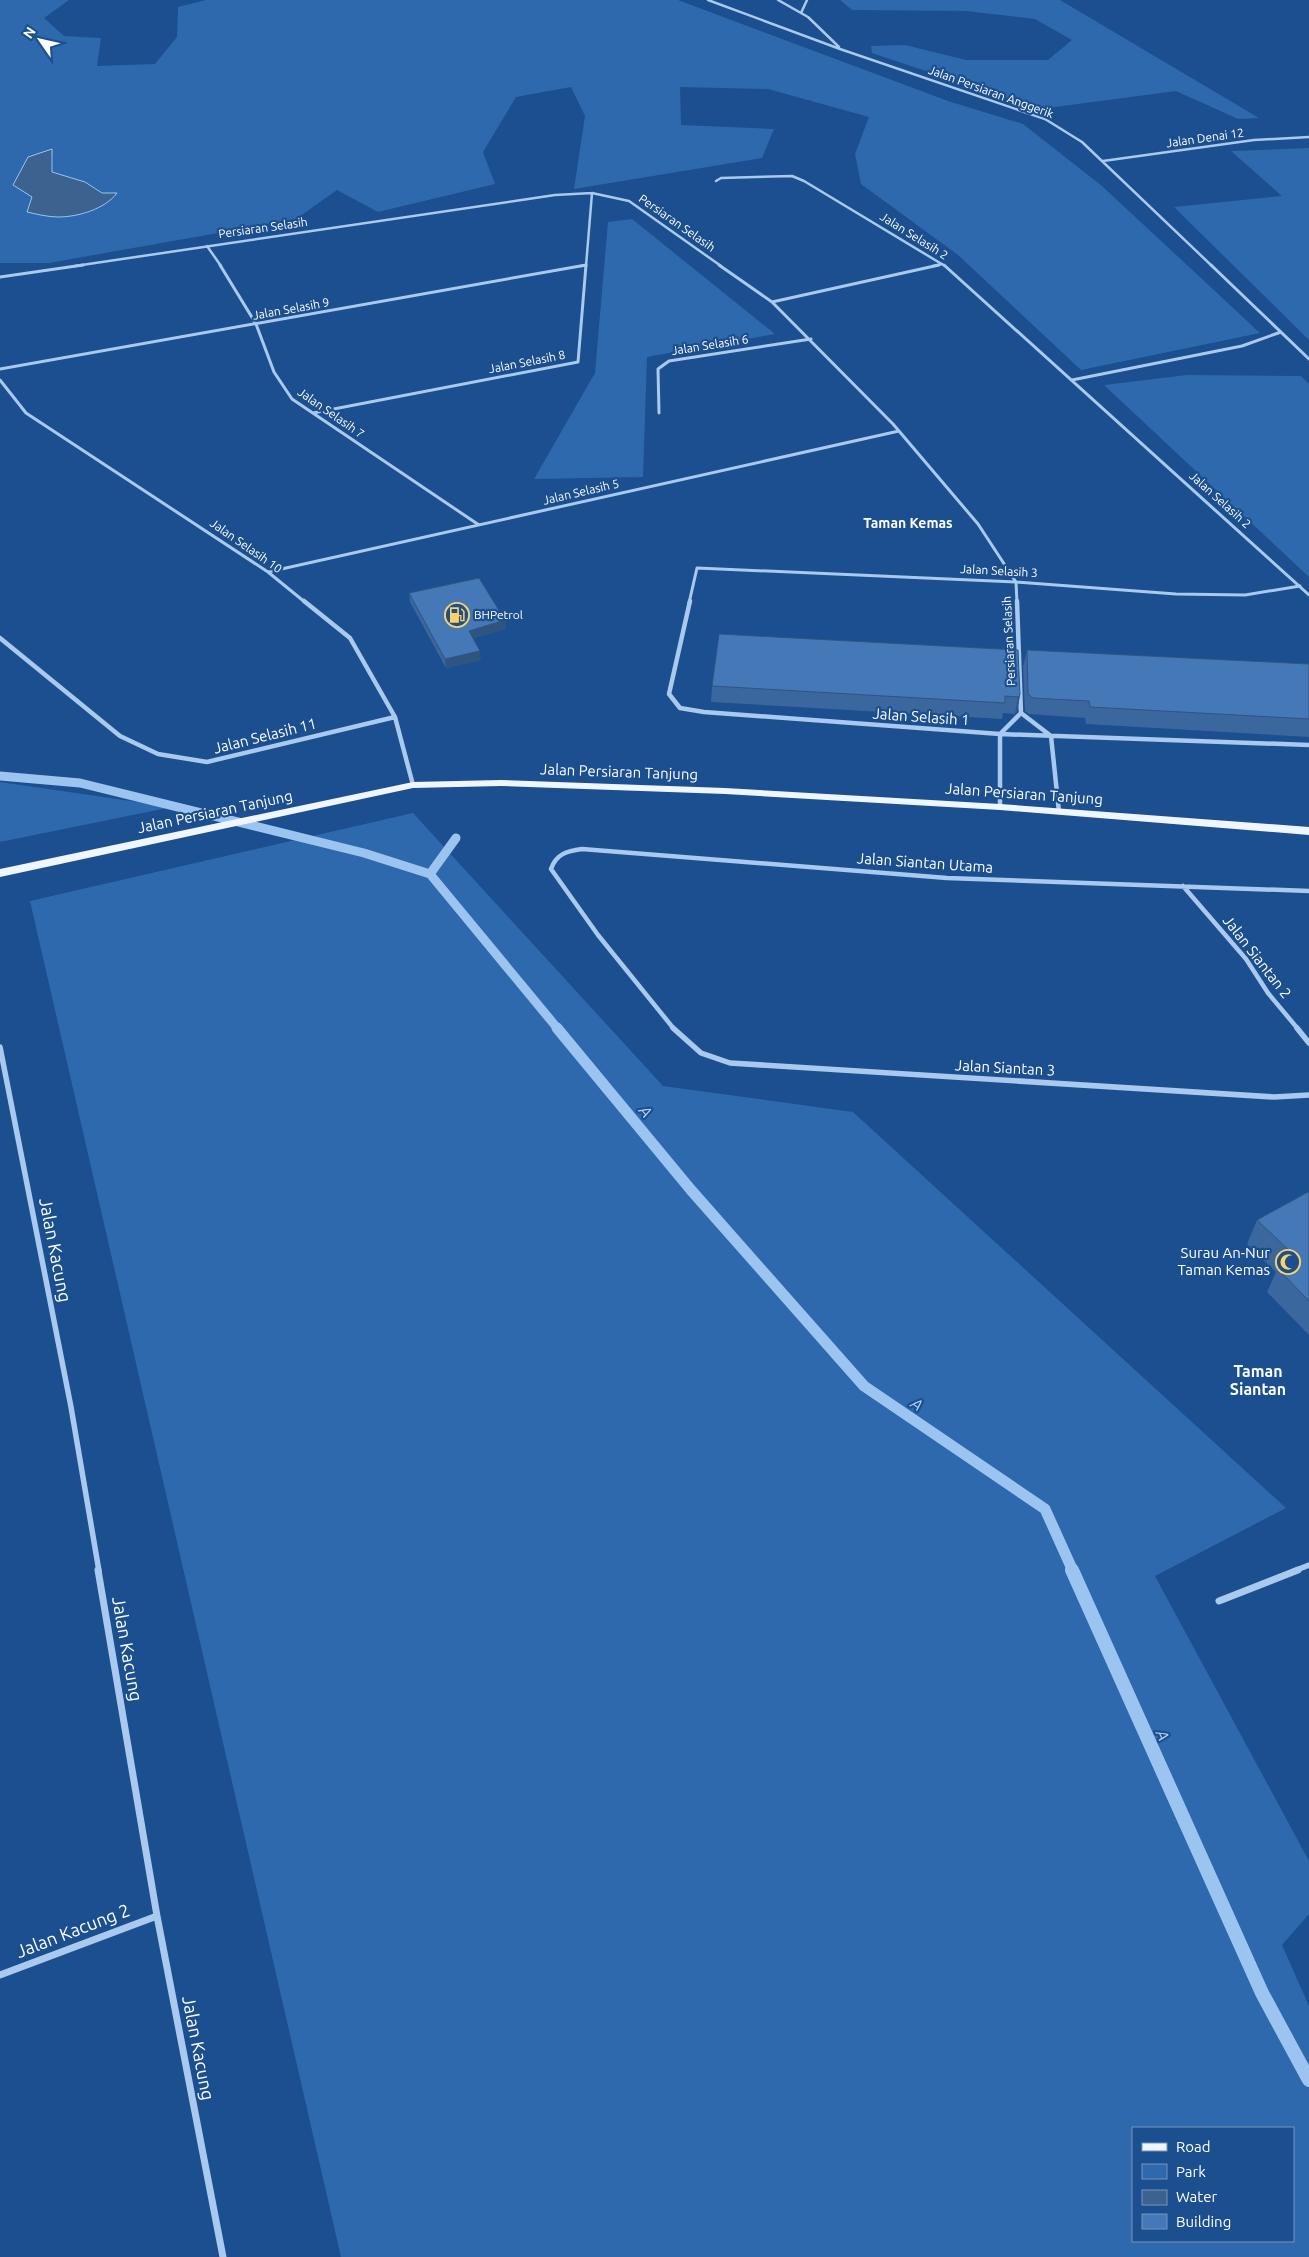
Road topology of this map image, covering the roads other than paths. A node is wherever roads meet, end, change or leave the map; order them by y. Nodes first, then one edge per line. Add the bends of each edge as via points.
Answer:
1 (708, 0) edge
2 (778, 0) edge
3 (807, 0) edge
4 (801, 13) junction
5 (840, 49) junction
6 (1309, 137) edge
7 (1103, 161) junction
8 (716, 181) dead end
9 (592, 193) junction
10 (207, 246) junction
11 (943, 264) junction
12 (586, 265) junction
13 (0, 272) edge
14 (8, 276) junction
15 (0, 277) edge
16 (772, 302) junction
17 (256, 324) junction
18 (1281, 332) junction
19 (811, 339) junction
20 (1309, 360) edge
21 (0, 369) edge
22 (0, 380) edge
23 (1072, 380) junction
24 (313, 413) junction
25 (658, 413) dead end
26 (899, 431) junction
27 (479, 525) junction
28 (696, 568) joint
29 (268, 572) junction
30 (1016, 582) junction
31 (1300, 586) junction
32 (1309, 595) edge
33 (0, 638) edge
34 (1021, 713) junction
35 (394, 716) junction
36 (1000, 734) junction
37 (1051, 736) junction
38 (1309, 745) edge
39 (413, 785) junction
40 (1000, 807) junction
41 (1059, 812) junction
42 (1309, 823) edge
43 (1245, 824) junction
44 (1309, 831) edge
45 (0, 873) edge
46 (1184, 886) junction
47 (1309, 892) edge
48 (1309, 1043) edge
49 (0, 1047) edge
50 (701, 1053) joint
51 (1309, 1095) edge
52 (1309, 1565) edge
53 (1218, 1601) dead end
54 (158, 1916) junction
55 (0, 1975) edge
56 (223, 2257) edge

1 - 5 street, Jalan Persiaran Anggerik
2 - 4 street
3 - 4 street
4 - 5 street
5 - 7 street, Jalan Persiaran Anggerik via 1045,119 1082,142
6 - 7 street, Jalan Denai 12 via 1254,140
7 - 18 street, Jalan Persiaran Anggerik
8 - 11 street, Jalan Selasih 2 via 721,178 792,176
9 - 10 street, Persiaran Selasih via 555,195
9 - 12 street, Jalan Selasih 8
9 - 16 street, Persiaran Selasih via 628,201
10 - 14 street, Persiaran Selasih
10 - 17 street, Jalan Selasih 7
11 - 16 street
11 - 23 street, Jalan Selasih 2
12 - 17 street, Jalan Selasih 9
12 - 24 street, Jalan Selasih 8 via 578,362
13 - 14 street
14 - 15 street, Persiaran Selasih
16 - 19 street, Persiaran Selasih
17 - 21 street, Jalan Selasih 9
17 - 24 street, Jalan Selasih 7 via 278,379 292,400
18 - 20 street, Jalan Persiaran Anggerik
18 - 23 street via 1242,346
19 - 25 street, Jalan Selasih 6 via 669,361 658,369
19 - 26 street, Persiaran Selasih
22 - 29 street, Jalan Selasih 10 via 26,413
23 - 31 street, Jalan Selasih 2
24 - 27 street, Jalan Selasih 7
26 - 27 street, Jalan Selasih 5
26 - 30 street, Persiaran Selasih via 978,524
27 - 29 street, Jalan Selasih 5
28 - 30 street, Jalan Selasih 3
28 - 36 street, Jalan Selasih 1 via 669,694 680,708
29 - 35 street, Jalan Selasih 10 via 350,638
30 - 31 street, Jalan Selasih 3 via 1245,596
30 - 34 street, Persiaran Selasih
31 - 32 street, Jalan Selasih 2
33 - 35 street, Jalan Selasih 11 via 120,736 158,754 184,760 207,762
34 - 36 street
34 - 37 street
35 - 39 street, Jalan Selasih 10
36 - 37 street, Jalan Selasih 1
36 - 40 street
37 - 38 street, Jalan Selasih 1
37 - 41 street
39 - 40 main road, Jalan Persiaran Tanjung via 501,783
39 - 45 main road, Jalan Persiaran Tanjung
40 - 41 main road, Jalan Persiaran Tanjung
41 - 43 main road, Jalan Persiaran Tanjung
42 - 43 main road, Jalan Persiaran Tanjung
43 - 44 main road, Jalan Persiaran Tanjung
46 - 47 street, Jalan Siantan Utama
46 - 48 street, Jalan Siantan 2 via 1246,959
46 - 50 street, Jalan Siantan Utama via 947,878 582,849 559,855 550,869 598,935 679,1035
49 - 54 street, Jalan Kacung via 71,1406
50 - 51 street, Jalan Siantan 3 via 730,1063 1274,1097
52 - 53 street
54 - 55 street, Jalan Kacung 2
54 - 56 street, Jalan Kacung

